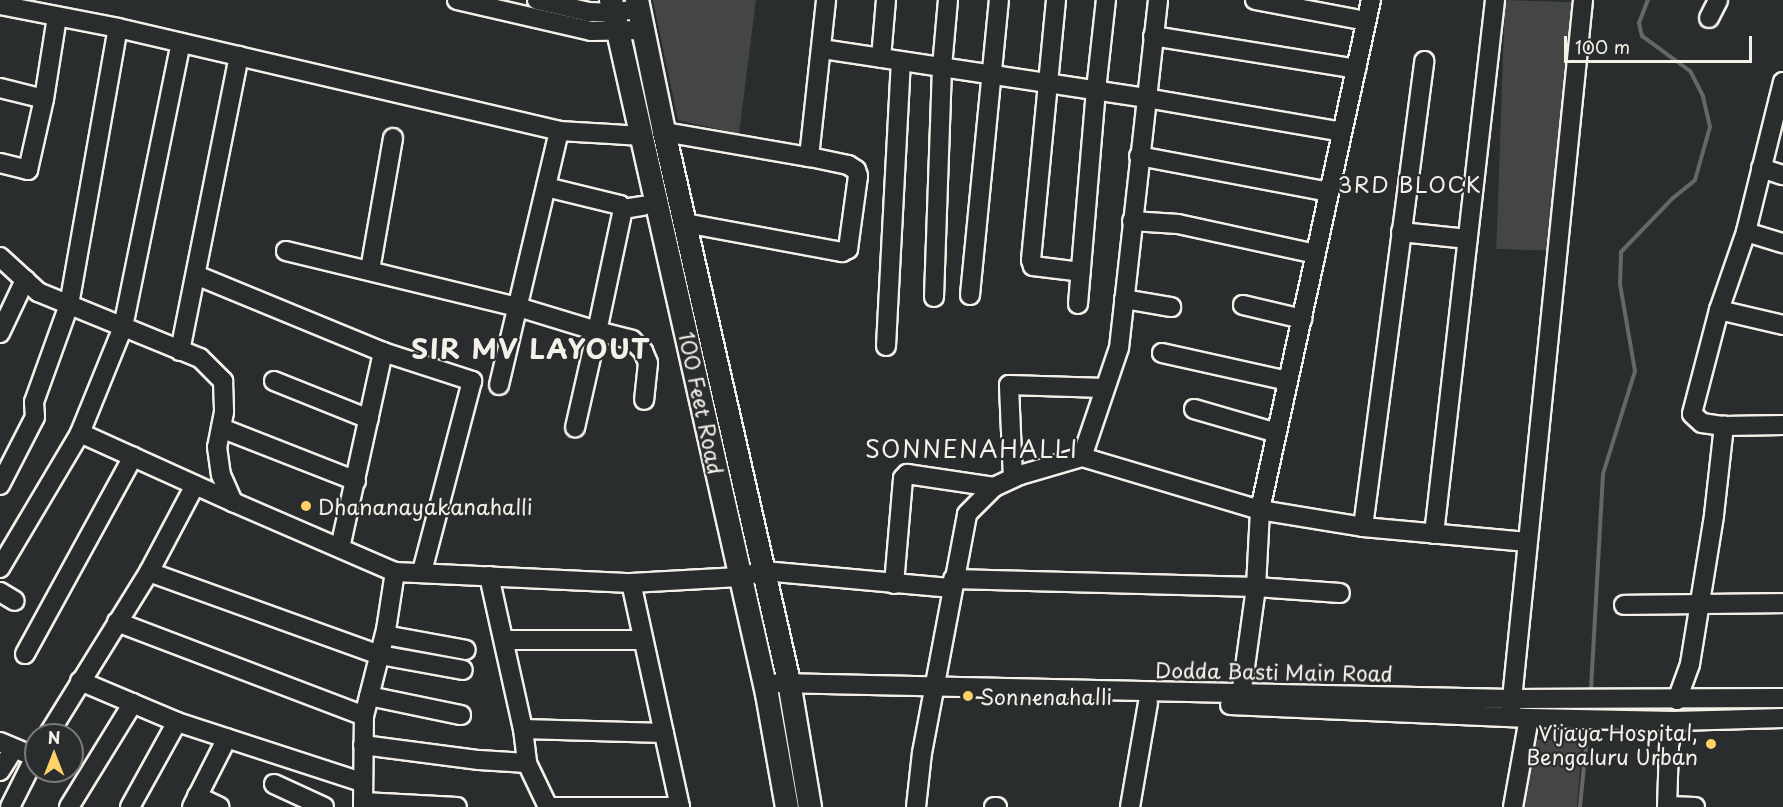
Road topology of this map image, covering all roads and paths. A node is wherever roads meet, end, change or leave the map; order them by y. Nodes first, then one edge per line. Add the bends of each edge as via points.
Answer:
1 (457, 0) edge
2 (537, 0) edge
3 (826, 0) edge
4 (886, 0) edge
5 (948, 0) edge
6 (999, 0) edge
7 (1056, 0) edge
8 (1106, 0) edge
9 (1158, 0) edge
10 (1255, 0) edge
11 (1371, 0) edge
12 (1495, 0) edge
13 (1583, 0) edge
14 (1718, 0) edge
15 (0, 5) edge
16 (639, 13) edge
17 (615, 15) edge
18 (57, 17) junction
19 (1708, 18) dead end
20 (1366, 21) junction
21 (118, 28) junction
22 (1153, 36) junction
23 (181, 43) junction
24 (822, 49) junction
25 (239, 56) junction
26 (881, 58) junction
27 (901, 61) junction
28 (1424, 61) dead end
29 (942, 67) junction
30 (1356, 69) junction
31 (990, 75) junction
32 (1047, 82) junction
33 (0, 88) edge
34 (1096, 90) junction
35 (1782, 90) edge
36 (1146, 98) junction
37 (44, 99) junction
38 (559, 131) junction
39 (1342, 132) junction
40 (653, 134) junction
41 (393, 138) dead end
42 (1139, 156) junction
43 (809, 157) junction
44 (0, 163) edge
45 (1761, 168) junction
46 (1783, 175) edge
47 (546, 187) junction
48 (1329, 192) junction
49 (643, 206) dead end
50 (623, 209) junction
51 (1132, 221) junction
52 (685, 223) junction
53 (1401, 232) junction
54 (1746, 232) junction
55 (1468, 239) junction
56 (1783, 243) edge
57 (286, 251) dead end
58 (1316, 254) junction
59 (0, 257) edge
60 (370, 270) junction
61 (1081, 272) junction
62 (196, 275) junction
63 (25, 280) junction
64 (970, 295) dead end
65 (933, 297) dead end
66 (1124, 299) junction
67 (1078, 304) dead end
68 (69, 305) junction
69 (1243, 305) dead end
70 (518, 307) junction
71 (1171, 307) dead end
72 (1719, 310) junction
73 (1302, 319) junction
74 (1783, 325) edge
75 (123, 327) junction
76 (597, 331) junction
77 (0, 333) edge
78 (886, 346) dead end
79 (180, 351) junction
80 (383, 352) junction
81 (1162, 353) dead end
82 (274, 381) dead end
83 (1288, 381) junction
84 (499, 385) dead end
85 (1105, 388) junction
86 (644, 400) dead end
87 (1194, 409) dead end
88 (369, 419) junction
89 (1783, 425) edge
90 (1724, 426) junction
91 (221, 428) junction
92 (575, 428) dead end
93 (80, 433) junction
94 (1277, 433) junction
95 (1082, 456) junction
96 (133, 457) junction
97 (1014, 478) junction
98 (356, 481) junction
99 (195, 485) junction
100 (0, 486) edge
101 (994, 487) junction
102 (232, 502) junction
103 (1260, 510) junction
104 (1363, 527) junction
105 (1434, 534) junction
106 (1527, 542) junction
107 (340, 548) junction
108 (0, 568) edge
109 (764, 571) junction
110 (148, 572) junction
111 (395, 572) junction
112 (422, 572) junction
113 (489, 576) junction
114 (739, 576) junction
115 (631, 583) junction
116 (894, 584) junction
117 (952, 584) junction
118 (1256, 587) junction
119 (1340, 593) dead end
120 (1783, 603) edge
121 (1700, 604) junction
122 (1624, 605) dead end
123 (117, 622) junction
124 (385, 635) junction
125 (504, 640) junction
126 (642, 640) junction
127 (466, 650) dead end
128 (25, 654) dead end
129 (380, 654) junction
130 (463, 670) dead end
131 (80, 681) junction
132 (790, 687) junction
133 (765, 689) junction
134 (933, 690) junction
135 (369, 696) junction
136 (1783, 698) edge
137 (1240, 699) junction
138 (1511, 699) junction
139 (1677, 700) junction
140 (132, 703) junction
141 (1148, 703) junction
142 (461, 715) dead end
143 (364, 716) junction
144 (1520, 718) junction
145 (1783, 718) edge
146 (1674, 721) junction
147 (177, 722) junction
148 (55, 723) edge
149 (523, 729) junction
150 (664, 733) junction
151 (227, 738) junction
152 (363, 744) junction
153 (7, 746) edge
154 (24, 752) edge
155 (527, 763) junction
156 (0, 771) edge
157 (24, 780) edge
158 (362, 782) junction
159 (274, 784) dead end
160 (195, 802) edge
161 (363, 805) edge
162 (411, 806) edge
163 (1667, 806) edge
164 (10, 807) edge
165 (69, 807) edge
166 (130, 807) edge
167 (220, 807) edge
168 (324, 807) edge
169 (456, 807) edge
170 (548, 807) edge
171 (603, 807) edge
172 (665, 807) edge
173 (787, 807) edge
174 (810, 807) edge
175 (916, 807) edge
176 (1130, 807) edge
177 (1513, 807) edge
178 (1695, 807) edge

1 - 17 street via 591,31
2 - 17 street
3 - 24 street
4 - 26 street
5 - 29 street
6 - 31 street
7 - 32 street
8 - 34 street
9 - 22 street
10 - 20 street
11 - 20 street
12 - 55 street
13 - 106 street
14 - 19 street
15 - 18 street
16 - 17 street
16 - 40 main road, 100 Feet Road
17 - 40 main road, 100 Feet Road
18 - 21 street
18 - 37 street
20 - 30 street
21 - 23 street
21 - 68 street
22 - 30 street
22 - 36 street
23 - 25 street
23 - 75 street
24 - 26 street
24 - 43 street
25 - 38 street
25 - 62 street
26 - 27 street
27 - 29 street
27 - 78 street
28 - 53 street
29 - 31 street
29 - 65 street
30 - 39 street
31 - 32 street
31 - 64 street
32 - 34 street
32 - 61 street via 1030,260 1033,266
33 - 37 street
34 - 36 street
34 - 61 street
35 - 45 street
36 - 39 street
36 - 42 street
37 - 44 street via 28,170
38 - 40 street
38 - 47 street
39 - 48 street
40 - 43 street
40 - 52 main road, 100 Feet Road
40 - 114 main road, 100 Feet Road
41 - 60 street
42 - 48 street
42 - 51 street
43 - 52 street via 856,170 848,249 842,252
45 - 46 street
45 - 54 street
47 - 50 street via 620,205
47 - 70 street
48 - 58 street
49 - 50 street
50 - 76 street
51 - 58 street via 1178,224
51 - 66 street
52 - 109 main road, 100 Feet Road
53 - 55 street
53 - 104 street
54 - 56 street
54 - 72 street
55 - 105 street
57 - 60 street
58 - 73 street
59 - 63 street
60 - 70 street
61 - 67 street
62 - 79 street
62 - 80 street
63 - 68 street via 38,292
63 - 77 street
66 - 71 street
66 - 85 street via 1119,348
68 - 75 street
68 - 100 street via 34,402 35,417
69 - 73 street
70 - 76 street
70 - 84 street
72 - 74 street
72 - 90 street via 1692,414 1702,423
73 - 83 street
75 - 79 street
75 - 93 street
76 - 86 street via 632,340 643,351 648,363
76 - 92 street
79 - 91 street via 200,358 223,381
80 - 88 street
80 - 112 street via 472,381
81 - 83 street
82 - 88 street
83 - 94 street
85 - 95 street
85 - 97 street via 1009,385
87 - 94 street
88 - 98 street
89 - 90 street
90 - 121 street
91 - 98 street
91 - 102 street via 217,447 221,475
93 - 96 street
93 - 108 street
94 - 103 street
95 - 97 street
95 - 103 street
96 - 99 street
96 - 128 street
97 - 101 street
98 - 107 street
99 - 102 street
99 - 110 street
101 - 116 street via 907,474 903,478
101 - 117 street via 967,514
102 - 107 street
103 - 104 street
103 - 118 street
104 - 105 street
105 - 106 street
106 - 138 street
107 - 111 street
109 - 114 street
109 - 116 street
109 - 132 main road, 100 Feet Road
110 - 123 street
110 - 129 street
111 - 112 street
111 - 124 street
112 - 113 street
113 - 115 street
113 - 125 street
114 - 115 street
114 - 133 main road, 100 Feet Road
115 - 126 street
116 - 117 street
117 - 118 street
117 - 134 street
118 - 119 street
118 - 137 street
120 - 121 street
121 - 122 street
121 - 139 street via 1690,664
123 - 131 street
123 - 143 street
124 - 127 street
124 - 129 street
125 - 126 street
125 - 149 street
126 - 150 street
129 - 130 street
129 - 135 street
131 - 140 street
131 - 148 street
132 - 133 street, Dodda Basti Main Road
132 - 134 street, Dodda Basti Main Road
132 - 174 main road, 100 Feet Road
133 - 173 main road, 100 Feet Road
134 - 137 street, Dodda Basti Main Road
134 - 141 street, Dodda Basti Main Road
134 - 175 street
135 - 142 street
135 - 143 street
136 - 139 street, Dodda Basti Main Road
137 - 138 street, Dodda Basti Main Road
137 - 141 street, Dodda Basti Main Road
137 - 144 street, Dodda Basti Main Road
138 - 139 street, Dodda Basti Main Road
138 - 144 street
140 - 147 street
140 - 165 street
141 - 176 street
143 - 152 street
144 - 146 street, Dodda Basti Main Road
144 - 177 street
145 - 146 street
146 - 163 street
147 - 151 street
147 - 166 street
149 - 150 street
149 - 155 street
150 - 172 street via 680,807
151 - 158 street
151 - 160 street
152 - 155 street
152 - 158 street
153 - 154 street
153 - 156 street
155 - 170 street
157 - 164 street
158 - 161 street
159 - 168 street
160 - 167 street
161 - 162 street
162 - 169 street
163 - 178 street
170 - 171 street
171 - 172 street

